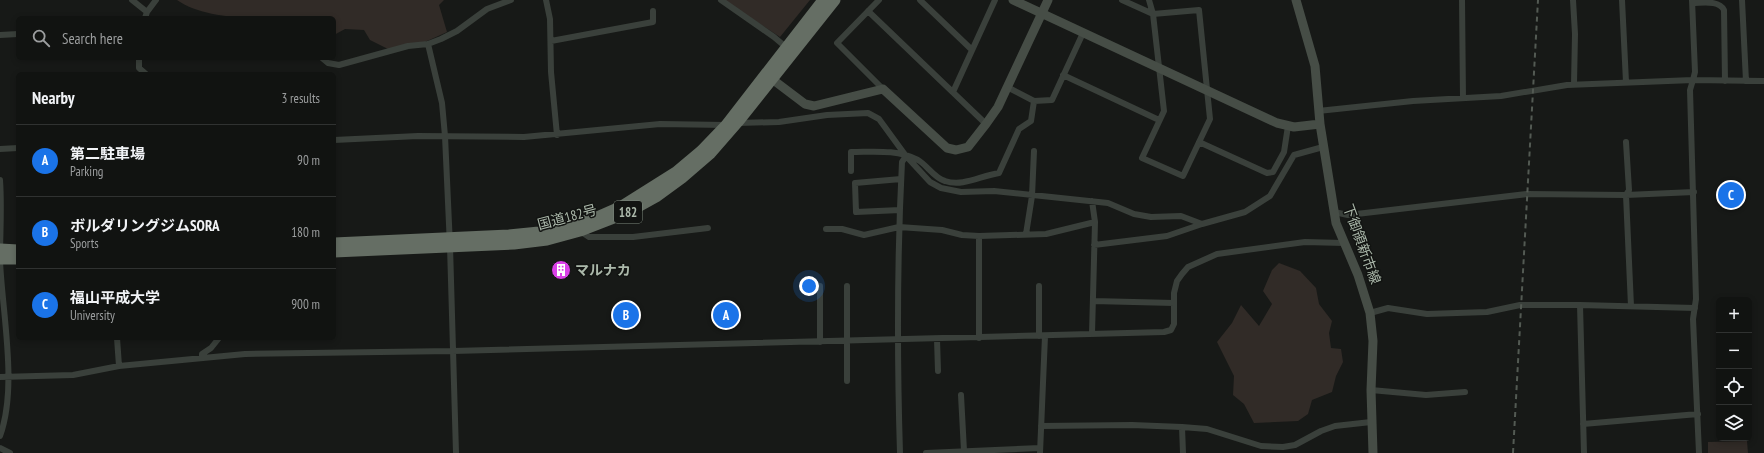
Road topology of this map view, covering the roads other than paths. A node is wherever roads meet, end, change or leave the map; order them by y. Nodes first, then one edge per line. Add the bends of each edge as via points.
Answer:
1 (132, 0) edge
2 (156, 0) edge
3 (511, 0) edge
4 (546, 0) edge
5 (722, 0) edge
6 (823, 0) edge
7 (835, 0) edge
8 (879, 0) edge
9 (920, 0) edge
10 (995, 0) edge
11 (1013, 0) edge
12 (1048, 0) edge
13 (1122, 0) edge
14 (1149, 0) edge
15 (1296, 0) edge
16 (1462, 0) edge
17 (1573, 0) edge
18 (1622, 0) edge
19 (1742, 0) edge
20 (1693, 2) edge
21 (653, 11) dead end
22 (868, 11) junction
23 (1041, 13) junction
24 (1153, 14) junction
25 (146, 15) edge
26 (1083, 33) junction
27 (16, 34) edge
28 (0, 35) edge
29 (551, 41) junction
30 (428, 44) junction
31 (971, 49) junction
32 (789, 50) junction
33 (139, 60) edge
34 (324, 60) edge
35 (1159, 68) junction
36 (144, 72) edge
37 (1063, 75) junction
38 (769, 76) junction
39 (1693, 80) junction
40 (1725, 81) junction
41 (1746, 81) junction
42 (1764, 81) edge
43 (1626, 82) junction
44 (1574, 84) junction
45 (1008, 87) junction
46 (884, 89) junction
47 (1208, 91) junction
48 (953, 92) junction
49 (1463, 98) junction
50 (1034, 101) junction
51 (1318, 111) junction
52 (1159, 120) junction
53 (738, 122) junction
54 (986, 124) junction
55 (1320, 124) junction
56 (726, 125) junction
57 (1288, 126) junction
58 (557, 135) junction
59 (445, 136) junction
60 (336, 140) edge
61 (1199, 142) junction
62 (1626, 142) dead end
63 (1323, 147) junction
64 (16, 148) edge
65 (0, 149) edge
66 (1034, 151) dead end
67 (906, 156) junction
68 (851, 171) dead end
69 (0, 180) edge
70 (902, 180) junction
71 (1694, 192) junction
72 (1626, 195) junction
73 (1032, 196) junction
74 (1092, 201) junction
75 (900, 210) junction
76 (1334, 212) junction
77 (1095, 222) junction
78 (1202, 224) junction
79 (899, 227) junction
80 (708, 228) dead end
81 (826, 229) dead end
82 (580, 231) junction
83 (1026, 234) junction
84 (979, 236) junction
85 (450, 241) junction
86 (336, 243) edge
87 (1344, 243) junction
88 (1094, 245) junction
89 (16, 250) edge
90 (336, 252) edge
91 (0, 254) edge
92 (16, 258) edge
93 (820, 286) dead end
94 (847, 286) dead end
95 (1039, 286) dead end
96 (1093, 301) junction
97 (1174, 303) junction
98 (1580, 305) junction
99 (1631, 306) junction
100 (1695, 308) junction
101 (1370, 313) junction
102 (1092, 334) junction
103 (1042, 336) junction
104 (979, 338) junction
105 (936, 339) junction
106 (117, 340) edge
107 (217, 340) edge
108 (898, 340) junction
109 (847, 341) junction
110 (820, 342) junction
111 (453, 351) junction
112 (202, 358) junction
113 (119, 366) junction
114 (938, 370) dead end
115 (0, 377) edge
116 (8, 377) junction
117 (847, 380) dead end
118 (1370, 390) junction
119 (1465, 392) dead end
120 (961, 395) dead end
121 (1698, 414) junction
122 (1371, 422) junction
123 (1583, 424) junction
124 (1041, 426) junction
125 (1182, 427) junction
126 (0, 436) edge
127 (0, 448) edge
128 (1283, 450) edge
129 (964, 451) junction
130 (1040, 451) edge
131 (10, 453) edge
132 (456, 453) edge
133 (901, 453) edge
134 (926, 453) edge
135 (1183, 453) edge
136 (1373, 453) edge
137 (1584, 453) edge
138 (1699, 453) edge

1 - 25 street
2 - 25 street
3 - 30 street via 488,9 456,31
4 - 29 street
5 - 32 street
6 - 32 highway, 国道182号 / 182
7 - 32 highway, 国道182号 / 182
8 - 22 street
9 - 31 street
10 - 31 street
11 - 23 street
12 - 23 street
13 - 24 street
14 - 24 street
15 - 51 street, 下御領新市線 via 1315,66
16 - 49 street
17 - 44 street
18 - 43 street
19 - 41 street
20 - 39 street
20 - 40 street via 1714,2 1724,10
21 - 29 street via 653,22
22 - 46 street via 837,43
22 - 48 street
23 - 26 street
23 - 45 street
24 - 35 street
24 - 47 street via 1199,10
26 - 35 street
26 - 37 street
27 - 28 street
29 - 58 street
30 - 34 street via 408,46 339,65
30 - 59 street via 442,104
31 - 48 street
32 - 38 highway, 国道182号 / 182
33 - 36 street via 139,68
35 - 47 street
35 - 52 street via 1164,111
37 - 50 street via 1052,100
37 - 52 street
38 - 46 street via 805,104 814,106
38 - 53 highway, 国道182号 / 182
38 - 56 highway, 国道182号 / 182
39 - 40 street
39 - 43 street
39 - 71 street via 1690,90
40 - 41 street
41 - 42 street
43 - 44 street
44 - 49 street via 1501,96
45 - 50 street
45 - 54 street
46 - 54 street via 947,148 956,150 968,147
47 - 57 street
47 - 61 street via 1210,119
48 - 54 street
49 - 51 street
50 - 67 street via 1031,121 1020,129 999,173 965,183 944,181 918,160
51 - 55 street, 下御領新市線
52 - 61 street via 1142,158 1183,176
53 - 56 street
53 - 67 street via 779,122 827,115 868,113 879,119
53 - 82 highway, 国道182号 / 182 via 711,153 661,193 629,212
55 - 57 street
55 - 63 street, 下御領新市線
56 - 58 street via 660,124
56 - 85 highway, 国道182号 / 182 via 676,172 622,206 597,217 539,232
57 - 61 street via 1284,152 1273,172 1267,173
58 - 59 street via 511,138
59 - 60 street
59 - 85 street
62 - 72 street via 1629,190
63 - 76 street, 下御領新市線
63 - 78 street via 1294,155 1270,196 1245,212
64 - 65 street
66 - 73 street
67 - 68 street via 898,152 851,152
67 - 70 street via 902,162
67 - 73 street via 930,182 941,188 961,192 994,191
69 - 91 street
70 - 75 street
70 - 75 street via 855,183 856,212
71 - 72 street
71 - 100 street
72 - 76 street via 1527,194 1348,215
72 - 99 street
73 - 74 street
73 - 83 street
74 - 77 street
74 - 78 street via 1108,203 1134,214 1151,217 1181,216
75 - 79 street
76 - 87 street, 下御領新市線
77 - 83 street via 1046,234
77 - 88 street
78 - 88 street via 1167,236
79 - 81 street via 864,235
79 - 84 street
79 - 108 street
80 - 82 street via 633,237 589,237
82 - 85 highway, 国道182号 / 182 via 547,240 514,244
83 - 84 street
84 - 104 street
85 - 86 highway, 国道182号 / 182
85 - 90 highway, 国道182号 / 182
85 - 111 street
87 - 97 street via 1305,242 1217,254 1188,267 1177,281
87 - 101 street, 下御領新市線
88 - 96 street
89 - 91 highway
91 - 92 highway
91 - 116 street
93 - 110 street
94 - 109 street
95 - 103 street
96 - 97 street
96 - 102 street
97 - 102 street via 1174,324 1171,330
98 - 99 street
98 - 101 street via 1520,305 1487,312 1427,314 1388,308
98 - 123 street
99 - 100 street
100 - 121 street via 1693,319
101 - 118 street, 下御領新市線 via 1373,341
102 - 103 street
103 - 104 street
103 - 124 street
104 - 105 street
105 - 108 street
105 - 114 street
106 - 113 street
107 - 112 street via 202,354
108 - 109 street
108 - 133 street
109 - 110 street
109 - 117 street
110 - 111 street
111 - 112 street via 245,354
111 - 132 street
112 - 113 street
113 - 116 street via 72,375
115 - 116 street
116 - 126 street
118 - 119 street via 1426,395
118 - 122 street, 下御領新市線
120 - 129 street
121 - 123 street
121 - 138 street
122 - 128 street via 1335,426
122 - 136 street, 下御領新市線
123 - 137 street
124 - 125 street
124 - 130 street
125 - 128 street via 1207,429 1261,446
125 - 135 street
127 - 131 street
129 - 130 street
129 - 134 street

